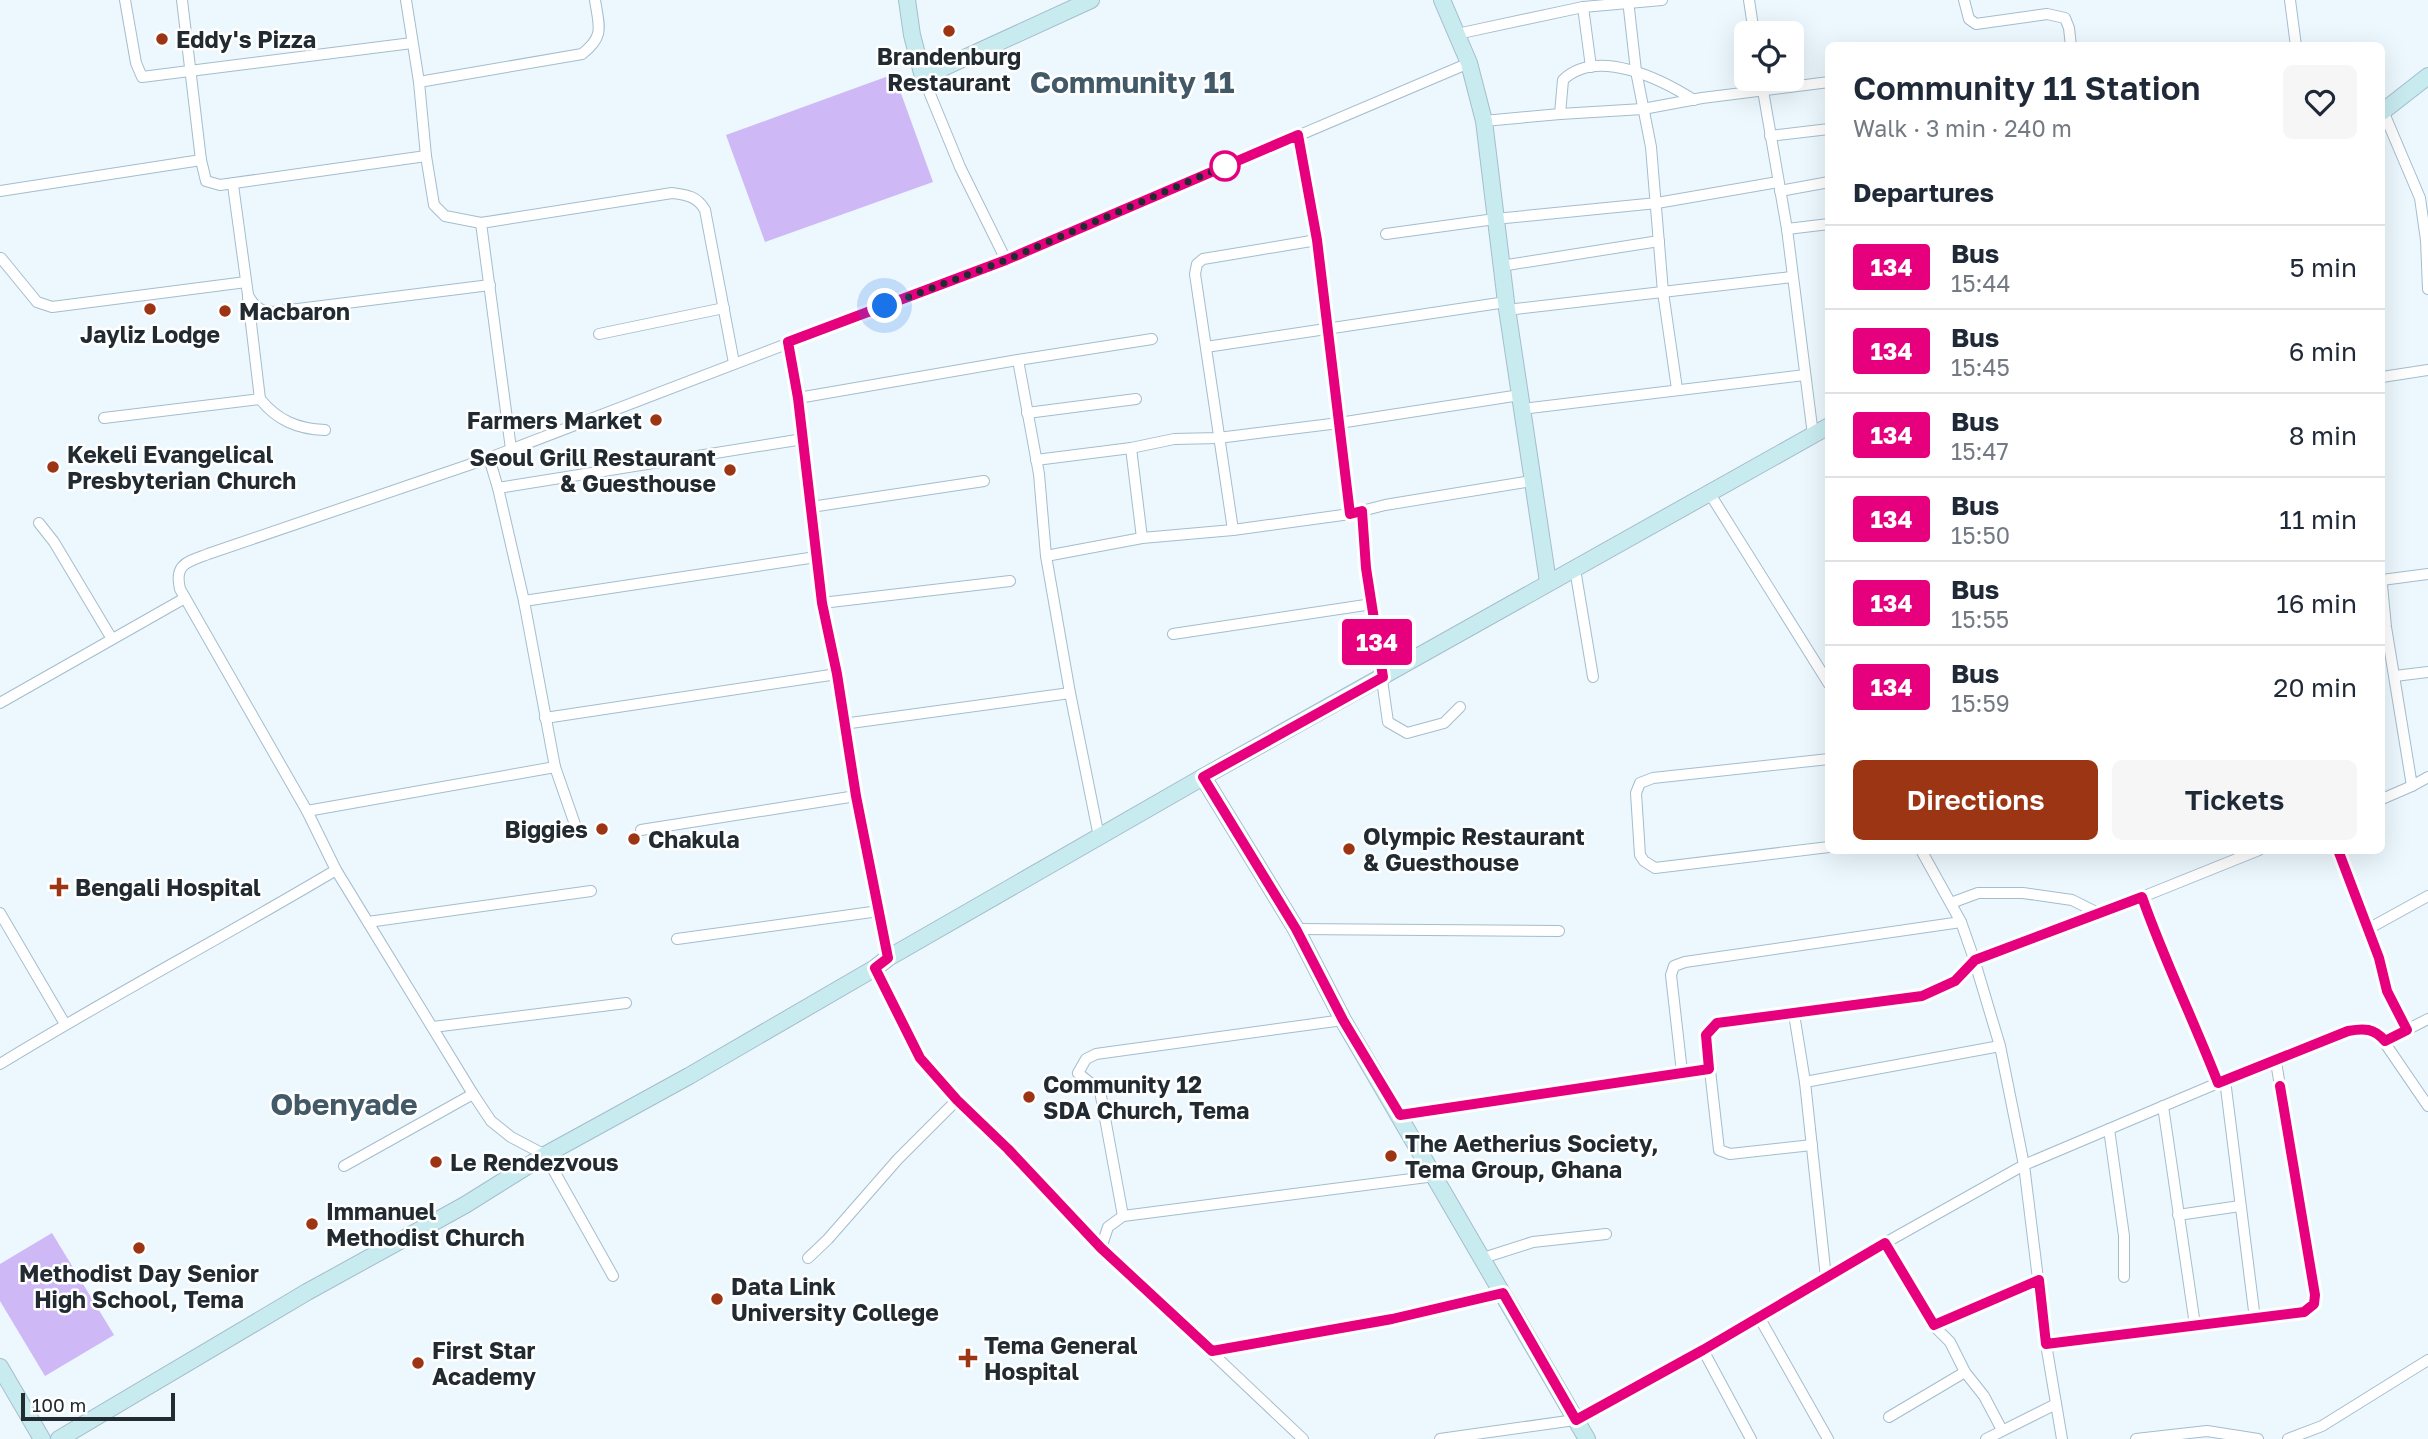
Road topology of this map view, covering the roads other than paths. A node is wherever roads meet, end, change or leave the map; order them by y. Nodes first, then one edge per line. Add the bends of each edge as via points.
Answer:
1 (125, 0) edge
2 (182, 0) edge
3 (406, 0) edge
4 (596, 0) edge
5 (907, 0) edge
6 (1091, 0) edge
7 (1442, 0) edge
8 (1662, 0) edge
9 (1749, 0) edge
10 (1964, 0) edge
11 (2290, 0) edge
12 (1628, 2) edge
13 (1583, 7) junction
14 (1752, 21) edge
15 (1457, 34) junction
16 (2070, 42) edge
17 (2295, 42) edge
18 (412, 43) junction
19 (1469, 63) junction
20 (1591, 67) junction
21 (1636, 71) junction
22 (190, 73) junction
23 (2428, 76) edge
24 (923, 77) junction
25 (419, 82) junction
26 (1825, 82) edge
27 (1804, 83) edge
28 (2428, 87) edge
29 (1734, 91) edge
30 (1763, 91) edge
31 (2406, 96) junction
32 (1694, 100) junction
33 (1643, 109) junction
34 (2385, 110) edge
35 (1560, 114) junction
36 (2385, 119) edge
37 (1484, 121) junction
38 (1825, 129) edge
39 (1298, 135) junction
40 (1770, 136) junction
41 (426, 156) junction
42 (201, 160) junction
43 (1825, 182) edge
44 (233, 185) junction
45 (1779, 187) junction
46 (0, 191) edge
47 (1657, 202) junction
48 (1495, 219) junction
49 (481, 223) junction
50 (1825, 224) edge
51 (1787, 229) junction
52 (1386, 234) dead end
53 (1317, 240) junction
54 (1660, 241) junction
55 (1, 258) edge
56 (1006, 260) junction
57 (1501, 266) junction
58 (2428, 272) edge
59 (1792, 276) junction
60 (246, 282) junction
61 (490, 285) junction
62 (2428, 289) edge
63 (1663, 292) junction
64 (248, 295) junction
65 (1506, 306) junction
66 (724, 308) junction
67 (1328, 330) junction
68 (599, 334) dead end
69 (1152, 339) dead end
70 (788, 342) junction
71 (1206, 347) junction
72 (1018, 360) junction
73 (734, 363) junction
74 (2428, 369) edge
75 (1805, 376) junction
76 (2385, 376) edge
77 (1677, 389) junction
78 (260, 398) junction
79 (798, 398) junction
80 (1136, 399) dead end
81 (1521, 402) junction
82 (1027, 413) junction
83 (104, 418) dead end
84 (1339, 423) junction
85 (1825, 428) edge
86 (325, 430) dead end
87 (1813, 435) junction
88 (1218, 438) junction
89 (803, 439) junction
90 (511, 449) junction
91 (1131, 449) junction
92 (489, 458) junction
93 (1036, 460) junction
94 (984, 481) dead end
95 (1531, 481) junction
96 (498, 488) junction
97 (1710, 494) junction
98 (811, 507) junction
99 (1362, 511) junction
100 (1350, 514) junction
101 (39, 523) dead end
102 (1233, 530) junction
103 (1142, 538) junction
104 (1046, 556) junction
105 (816, 557) junction
106 (1575, 569) junction
107 (2428, 574) edge
108 (1010, 581) dead end
109 (1548, 582) junction
110 (2385, 582) edge
111 (185, 598) junction
112 (524, 601) junction
113 (822, 603) junction
114 (1372, 604) junction
115 (2385, 631) edge
116 (1173, 634) dead end
117 (112, 639) junction
118 (2428, 672) edge
119 (837, 674) junction
120 (2395, 676) junction
121 (1383, 677) junction
122 (1593, 677) dead end
123 (1825, 678) edge
124 (1070, 693) junction
125 (0, 703) edge
126 (1460, 707) dead end
127 (545, 718) junction
128 (844, 724) junction
129 (1825, 759) edge
130 (555, 767) junction
131 (1203, 777) junction
132 (2428, 777) edge
133 (2412, 786) junction
134 (856, 796) junction
135 (2385, 798) edge
136 (307, 811) junction
137 (640, 830) dead end
138 (578, 833) dead end
139 (1099, 837) junction
140 (1825, 847) edge
141 (1923, 854) edge
142 (2249, 854) edge
143 (2340, 854) edge
144 (336, 870) junction
145 (591, 891) dead end
146 (2428, 896) edge
147 (2142, 897) junction
148 (1951, 903) junction
149 (879, 911) junction
150 (0, 913) edge
151 (2100, 914) junction
152 (368, 922) junction
153 (1961, 922) junction
154 (1296, 929) junction
155 (2368, 929) junction
156 (1559, 931) dead end
157 (677, 939) dead end
158 (1975, 960) junction
159 (882, 963) junction
160 (626, 1003) dead end
161 (1794, 1014) junction
162 (2428, 1019) edge
163 (1343, 1020) junction
164 (65, 1024) junction
165 (433, 1027) junction
166 (2407, 1030) junction
167 (2385, 1041) junction
168 (2000, 1046) junction
169 (2276, 1062) junction
170 (0, 1064) edge
171 (1709, 1069) junction
172 (1682, 1072) junction
173 (1805, 1082) junction
174 (2222, 1082) junction
175 (473, 1094) junction
176 (957, 1100) junction
177 (2428, 1105) edge
178 (2163, 1106) junction
179 (1400, 1115) junction
180 (2109, 1129) junction
181 (1812, 1144) junction
182 (545, 1155) junction
183 (2024, 1165) junction
184 (344, 1166) dead end
185 (1435, 1176) junction
186 (2240, 1206) junction
187 (2178, 1215) junction
188 (1123, 1216) junction
189 (1606, 1234) dead end
190 (1885, 1243) junction
191 (1101, 1248) junction
192 (808, 1258) dead end
193 (1483, 1258) junction
194 (613, 1276) dead end
195 (1826, 1278) junction
196 (2124, 1278) dead end
197 (2039, 1280) junction
198 (1503, 1293) junction
199 (1759, 1317) junction
200 (2255, 1320) junction
201 (1934, 1325) junction
202 (2194, 1325) junction
203 (2046, 1344) junction
204 (1703, 1350) junction
205 (1212, 1351) junction
206 (2428, 1360) edge
207 (0, 1367) edge
208 (1965, 1372) junction
209 (2056, 1404) junction
210 (1889, 1417) dead end
211 (1576, 1420) junction
212 (2002, 1430) junction
213 (42, 1439) edge
214 (59, 1439) edge
215 (1303, 1439) edge
216 (1440, 1439) edge
217 (1587, 1439) edge
218 (1751, 1439) edge
219 (1828, 1439) edge
220 (1986, 1439) edge
221 (2062, 1439) edge
222 (2136, 1439) edge
223 (2258, 1439) edge
224 (2288, 1439) edge

1 - 22 street via 142,78
2 - 22 street
3 - 18 street
4 - 25 street via 600,28 596,44 582,54
5 - 24 street
6 - 24 street
7 - 15 street
8 - 12 street
9 - 14 street
10 - 16 street via 1971,23 1976,24 2047,14 2065,18
11 - 17 street
12 - 13 street
12 - 21 street
13 - 15 street
13 - 20 street
15 - 19 street
18 - 22 street
18 - 25 street
19 - 37 street
19 - 39 street
20 - 21 street
20 - 35 street via 1571,72 1563,80
21 - 32 street
21 - 33 street
22 - 42 street
23 - 31 street
24 - 56 street
25 - 41 street
26 - 27 street
28 - 31 street
29 - 32 street
30 - 40 street
31 - 34 street
32 - 33 street
33 - 35 street
33 - 47 street
35 - 37 street
36 - 58 street via 2420,198
37 - 48 street
38 - 40 street
39 - 53 street
39 - 56 street
40 - 45 street
41 - 44 street
41 - 49 street via 434,205 445,216
42 - 44 street via 206,181
42 - 46 street
43 - 45 street
44 - 60 street
45 - 47 street
45 - 51 street
47 - 48 street
47 - 54 street
48 - 52 street
48 - 57 street
49 - 61 street
49 - 66 street via 672,193 690,196 705,209
50 - 51 street
51 - 59 street
53 - 67 street
53 - 71 street via 1203,259 1197,264
54 - 57 street
54 - 63 street
55 - 60 street via 37,302 52,307
56 - 70 street
57 - 65 street
58 - 62 street
59 - 63 street
59 - 75 street
60 - 64 street
61 - 64 street via 274,312 261,311
61 - 90 street
63 - 65 street
63 - 77 street
64 - 78 street
65 - 67 street
65 - 81 street
66 - 68 street
66 - 73 street
67 - 71 street
67 - 84 street
69 - 72 street
70 - 73 street
70 - 79 street
71 - 88 street
72 - 79 street
72 - 82 street
73 - 90 street
74 - 76 street
75 - 77 street
75 - 87 street
77 - 81 street
78 - 83 street
78 - 86 street via 273,415
79 - 89 street
80 - 82 street
81 - 84 street
81 - 95 street
82 - 93 street
84 - 88 street
84 - 100 street
85 - 87 street
87 - 97 street
88 - 91 street via 1174,439
88 - 102 street
89 - 96 street
89 - 98 street
90 - 92 street
91 - 93 street
91 - 103 street
92 - 96 street
92 - 111 street via 191,561 178,574
93 - 104 street
94 - 98 street
95 - 99 street
95 - 109 street
96 - 112 street
97 - 106 street
97 - 123 street
98 - 105 street
99 - 100 street
99 - 114 street
100 - 102 street
101 - 117 street
102 - 103 street
103 - 104 street
104 - 124 street
105 - 112 street
105 - 113 street
106 - 109 street
106 - 122 street
107 - 110 street
108 - 113 street
109 - 121 street
111 - 117 street
111 - 136 street
112 - 127 street
113 - 119 street
114 - 116 street
114 - 121 street
115 - 120 street
117 - 125 street
118 - 120 street
119 - 127 street
119 - 128 street
120 - 133 street
121 - 126 street via 1388,722 1407,733 1444,723
121 - 131 street
124 - 128 street
124 - 139 street
127 - 130 street
128 - 134 street
129 - 140 street via 1653,778 1640,783 1636,793 1640,855 1655,868
130 - 136 street
130 - 138 street
131 - 139 street
131 - 154 street
132 - 133 street
133 - 135 street
134 - 137 street
134 - 149 street
136 - 144 street
139 - 159 street
141 - 148 street
142 - 147 street
143 - 155 street
144 - 152 street
144 - 164 street
145 - 152 street
146 - 155 street
147 - 151 street
147 - 174 street via 2159,946
148 - 151 street via 1978,893 2023,893 2072,900
148 - 153 street
149 - 157 street
149 - 159 street
150 - 164 street
151 - 158 street
152 - 165 street
153 - 158 street
153 - 172 street via 1674,965 1671,975
154 - 156 street
154 - 163 street
155 - 166 street via 2387,991
158 - 161 street via 1955,981 1922,996
158 - 168 street
159 - 176 street via 920,1058
159 - 182 street
160 - 165 street
161 - 171 street via 1717,1023 1706,1035
161 - 173 street
162 - 166 street
163 - 179 street
163 - 188 street via 1086,1059 1078,1073 1100,1091
164 - 170 street
165 - 175 street
166 - 167 street
167 - 169 street via 2364,1028 2348,1031
167 - 177 street
168 - 173 street
168 - 183 street
169 - 174 street
169 - 200 street via 2315,1295 2314,1304 2304,1312
171 - 172 street
171 - 181 street via 1719,1150 1730,1154
172 - 179 street
173 - 181 street
174 - 178 street
174 - 186 street
175 - 182 street via 491,1121
175 - 184 street
176 - 191 street
176 - 192 street
178 - 180 street
178 - 187 street
179 - 185 street
180 - 183 street
180 - 196 street via 2124,1236
181 - 195 street
182 - 194 street
182 - 214 street
183 - 190 street
183 - 197 street
185 - 188 street
185 - 193 street
186 - 187 street
186 - 200 street
187 - 202 street
188 - 191 street via 1108,1227
189 - 193 street via 1533,1242
190 - 195 street
190 - 201 street
191 - 205 street
193 - 198 street
195 - 199 street
197 - 201 street
197 - 203 street
198 - 205 street via 1392,1319
198 - 211 street
199 - 204 street
199 - 219 street
200 - 202 street
201 - 208 street via 1950,1342
202 - 203 street
203 - 209 street
204 - 211 street
204 - 218 street
205 - 215 street
206 - 224 street via 2322,1426
207 - 213 street
208 - 210 street
208 - 212 street
209 - 212 street
209 - 221 street
211 - 216 street
211 - 217 street
212 - 220 street
222 - 223 street via 2207,1431

